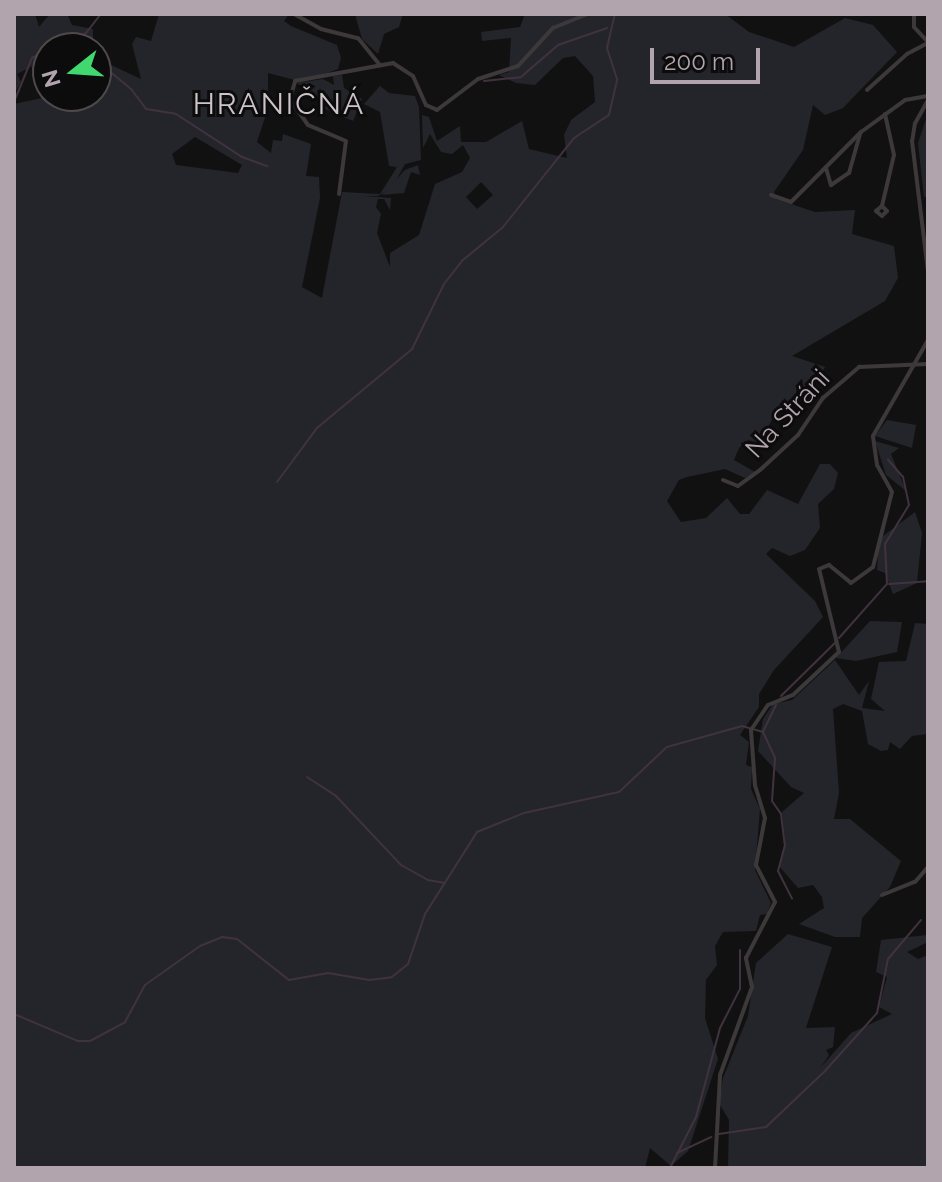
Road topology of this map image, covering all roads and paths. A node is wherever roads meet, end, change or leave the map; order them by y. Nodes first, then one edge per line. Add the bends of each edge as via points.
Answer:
1 (88, 14) edge
2 (96, 14) edge
3 (294, 14) edge
4 (588, 14) edge
5 (782, 14) edge
6 (788, 14) edge
7 (890, 14) edge
8 (900, 14) edge
9 (914, 14) edge
10 (928, 43) edge
11 (377, 57) junction
12 (387, 62) junction
13 (380, 65) junction
14 (867, 90) dead end
15 (928, 98) edge
16 (885, 114) junction
17 (861, 132) junction
18 (826, 165) junction
19 (339, 194) dead end
20 (771, 195) dead end
21 (920, 200) junction
22 (928, 200) edge
23 (882, 206) dead end
24 (926, 233) edge
25 (928, 271) edge
26 (928, 340) edge
27 (911, 364) junction
28 (928, 364) edge
29 (723, 480) dead end
30 (928, 867) edge
31 (882, 895) dead end
32 (715, 1168) edge

1 - 2 street
3 - 11 street via 321,29 353,36
4 - 12 street via 549,30 522,62 473,82 437,110 426,105 413,76
5 - 6 street
7 - 8 street
9 - 10 street via 914,27
10 - 14 street via 907,54
11 - 12 street
11 - 13 street
12 - 13 street
13 - 19 street via 305,78 290,89 292,104 312,129 346,141
15 - 16 street via 905,100
15 - 21 street via 912,141
16 - 17 street
16 - 23 street via 894,155
17 - 18 street
17 - 18 street via 849,173 831,185
18 - 20 street via 791,202
21 - 22 street
21 - 24 street
24 - 25 street
26 - 27 street
27 - 28 street, Na Stráni
27 - 29 street, Na Stráni via 859,367 823,398 798,435 760,470 738,486
27 - 32 street via 873,436 877,465 892,492 873,567 851,583 829,565 819,569 839,652 793,695 768,705 753,727 755,785 765,818 756,865 775,902 746,958 752,987 720,1075
30 - 31 street via 915,882

